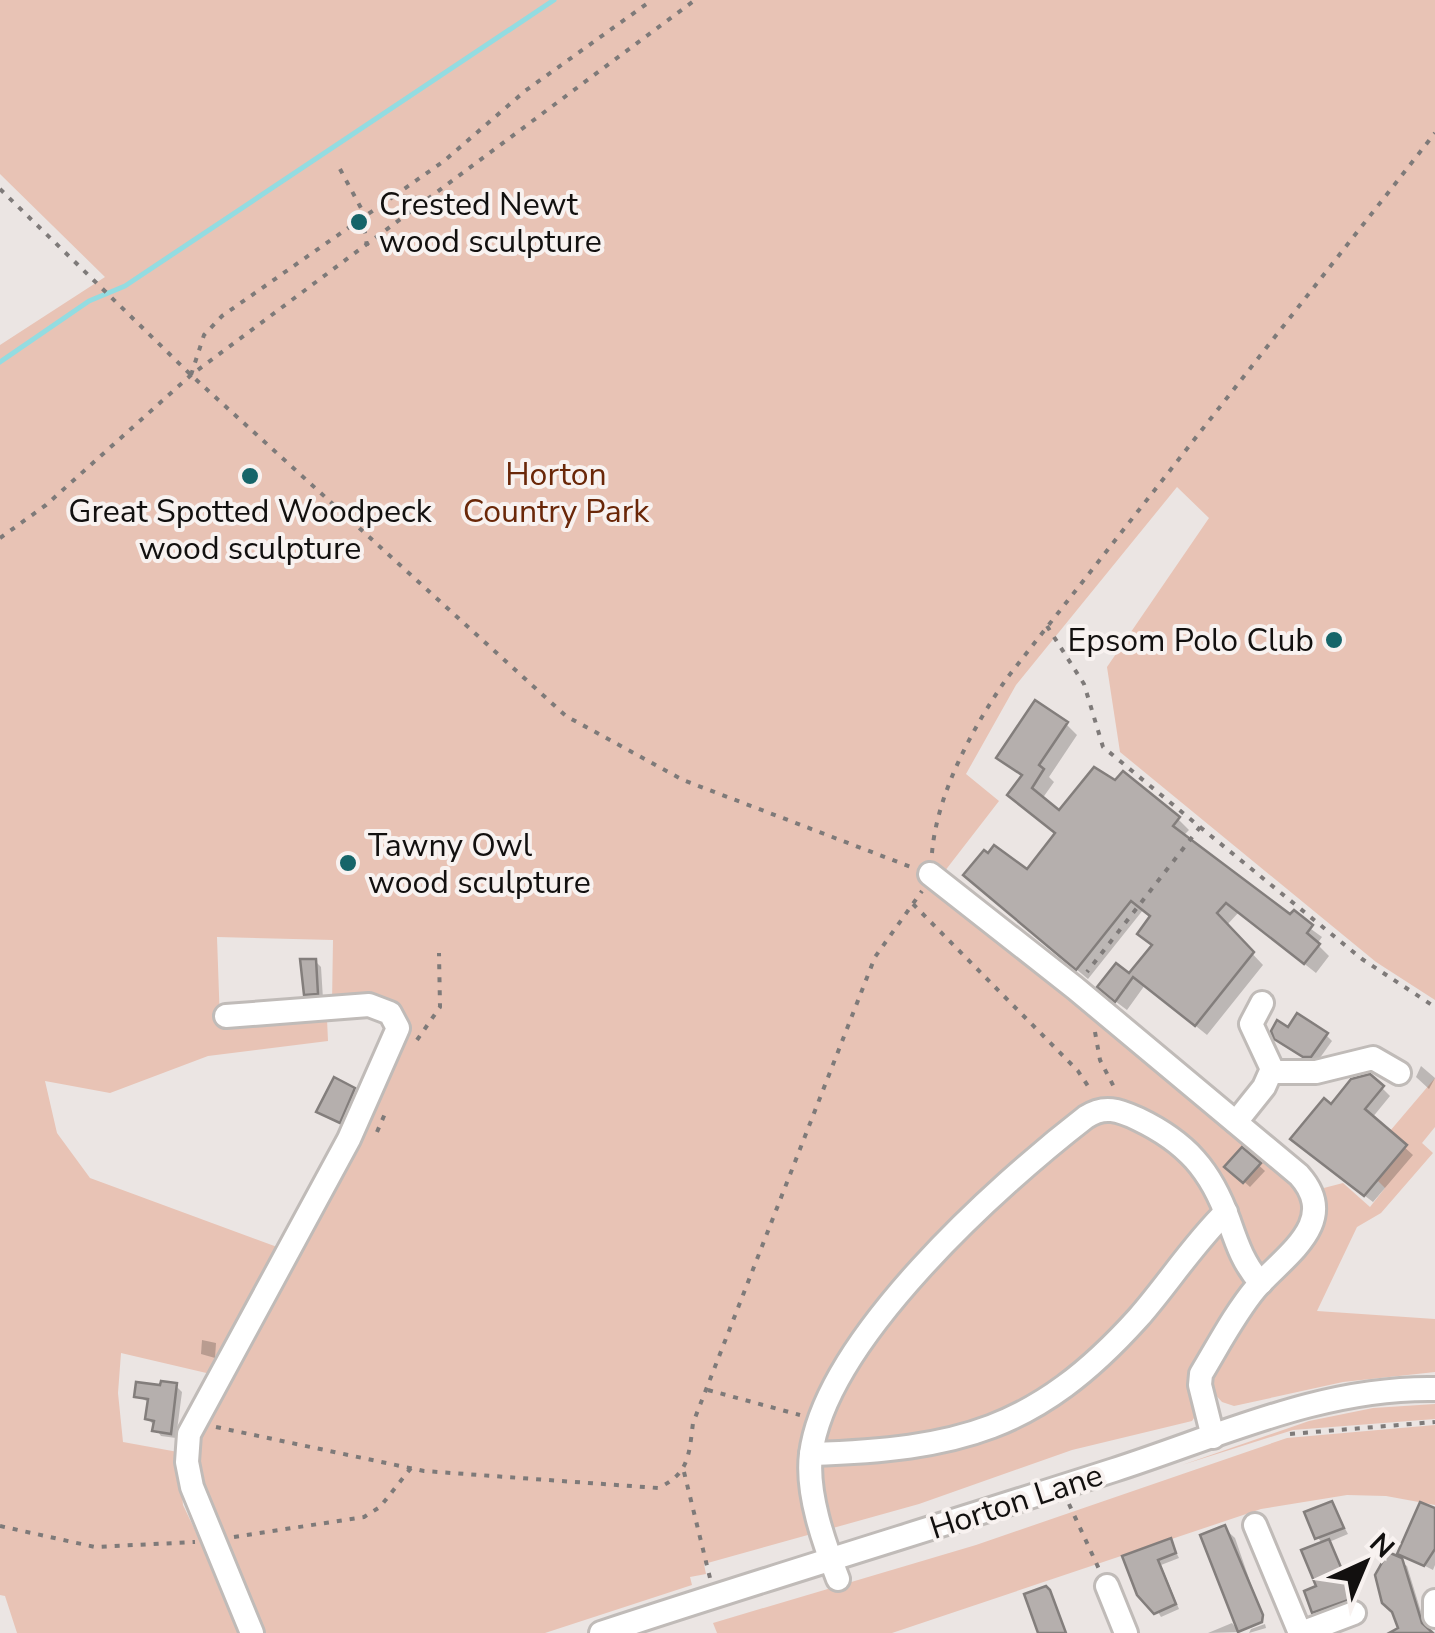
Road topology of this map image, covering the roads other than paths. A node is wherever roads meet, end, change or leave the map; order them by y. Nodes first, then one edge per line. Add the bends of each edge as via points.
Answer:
1 (930, 874) road end
2 (1262, 1003) dead end
3 (226, 1016) dead end
4 (1272, 1072) junction
5 (1399, 1074) dead end
6 (1236, 1122) junction
7 (1226, 1212) junction
8 (1261, 1283) junction
9 (1435, 1388) edge
10 (1212, 1437) junction
11 (811, 1454) junction
12 (1254, 1525) dead end
13 (834, 1570) junction
14 (1107, 1586) road end
15 (1435, 1601) edge
16 (1354, 1613) dead end
17 (1435, 1616) edge
18 (252, 1633) edge
19 (601, 1633) edge
20 (1126, 1633) edge
21 (1301, 1633) edge

1 - 6 street
2 - 4 street via 1251,1024
3 - 18 street via 370,1005 390,1013 398,1028 349,1138 194,1422 186,1453 192,1486
4 - 5 street via 1296,1074 1378,1058
4 - 6 street
6 - 8 street via 1298,1175 1316,1204 1293,1252
7 - 8 street via 1246,1265
7 - 11 street via 1101,1356 1018,1418 961,1438
7 - 11 street via 1194,1154 1134,1117 1100,1110 992,1194 922,1267 878,1320 819,1420
8 - 10 street via 1200,1380
9 - 10 street, Horton Lane via 1296,1406
10 - 13 street, Horton Lane
11 - 13 street via 810,1481
12 - 21 street
13 - 19 street, Horton Lane
14 - 20 street
15 - 17 street
16 - 21 street

